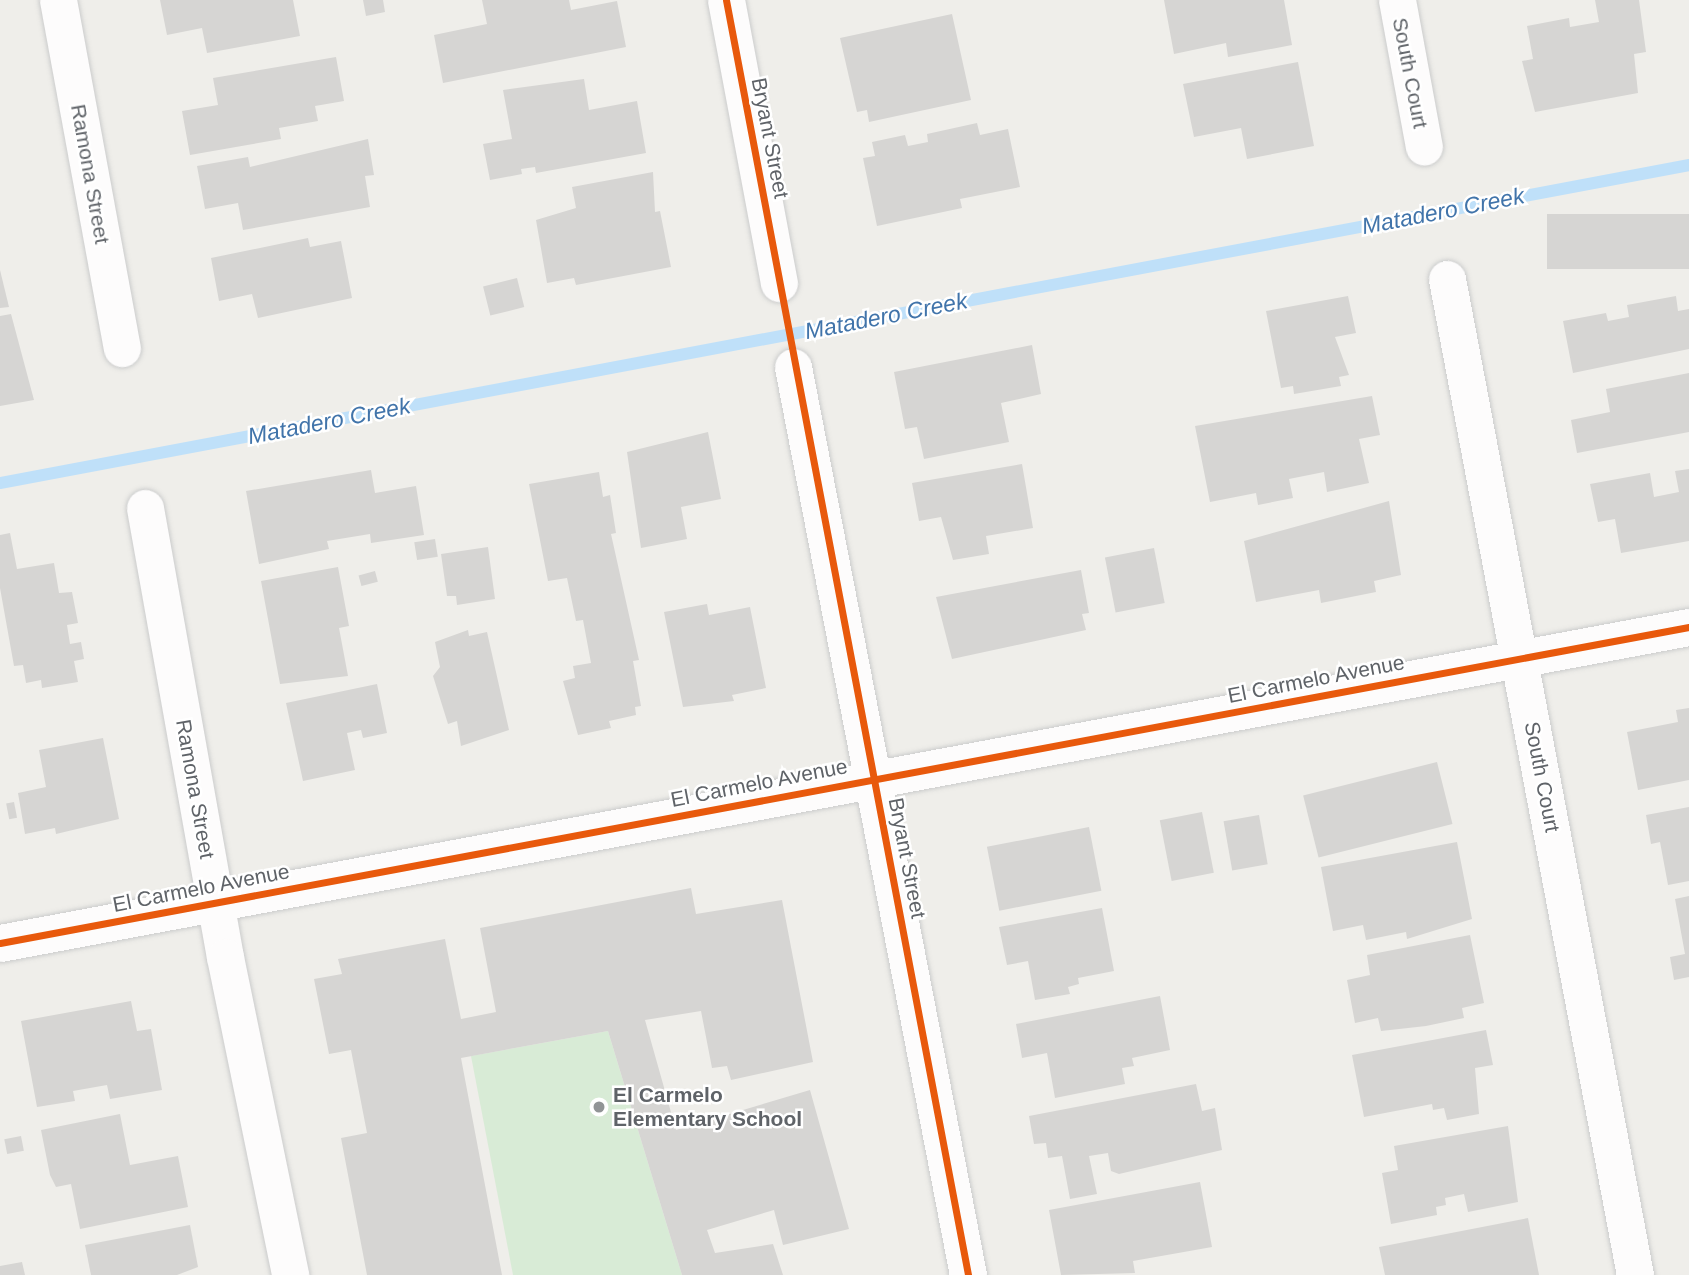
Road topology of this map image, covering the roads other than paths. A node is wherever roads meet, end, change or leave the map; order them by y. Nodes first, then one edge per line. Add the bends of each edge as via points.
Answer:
1 (58, 0) edge
2 (726, 0) edge
3 (1397, 0) edge
4 (1424, 147) dead end
5 (1447, 279) dead end
6 (779, 283) dead end
7 (122, 348) dead end
8 (793, 367) dead end
9 (145, 508) dead end
10 (1689, 627) edge
11 (1521, 659) junction
12 (874, 779) junction
13 (215, 904) junction
14 (0, 943) edge
15 (290, 1275) edge
16 (968, 1275) edge
17 (1635, 1275) edge

1 - 7 street, Ramona Street
2 - 6 street, Bryant Street
3 - 4 street, South Court
5 - 11 street, South Court
8 - 12 street, Bryant Street
9 - 13 street, Ramona Street
10 - 11 street, El Carmelo Avenue
11 - 12 street, El Carmelo Avenue
11 - 17 street, South Court
12 - 13 street, El Carmelo Avenue
12 - 16 street, Bryant Street
13 - 14 street, El Carmelo Avenue
13 - 15 street, Ramona Street

